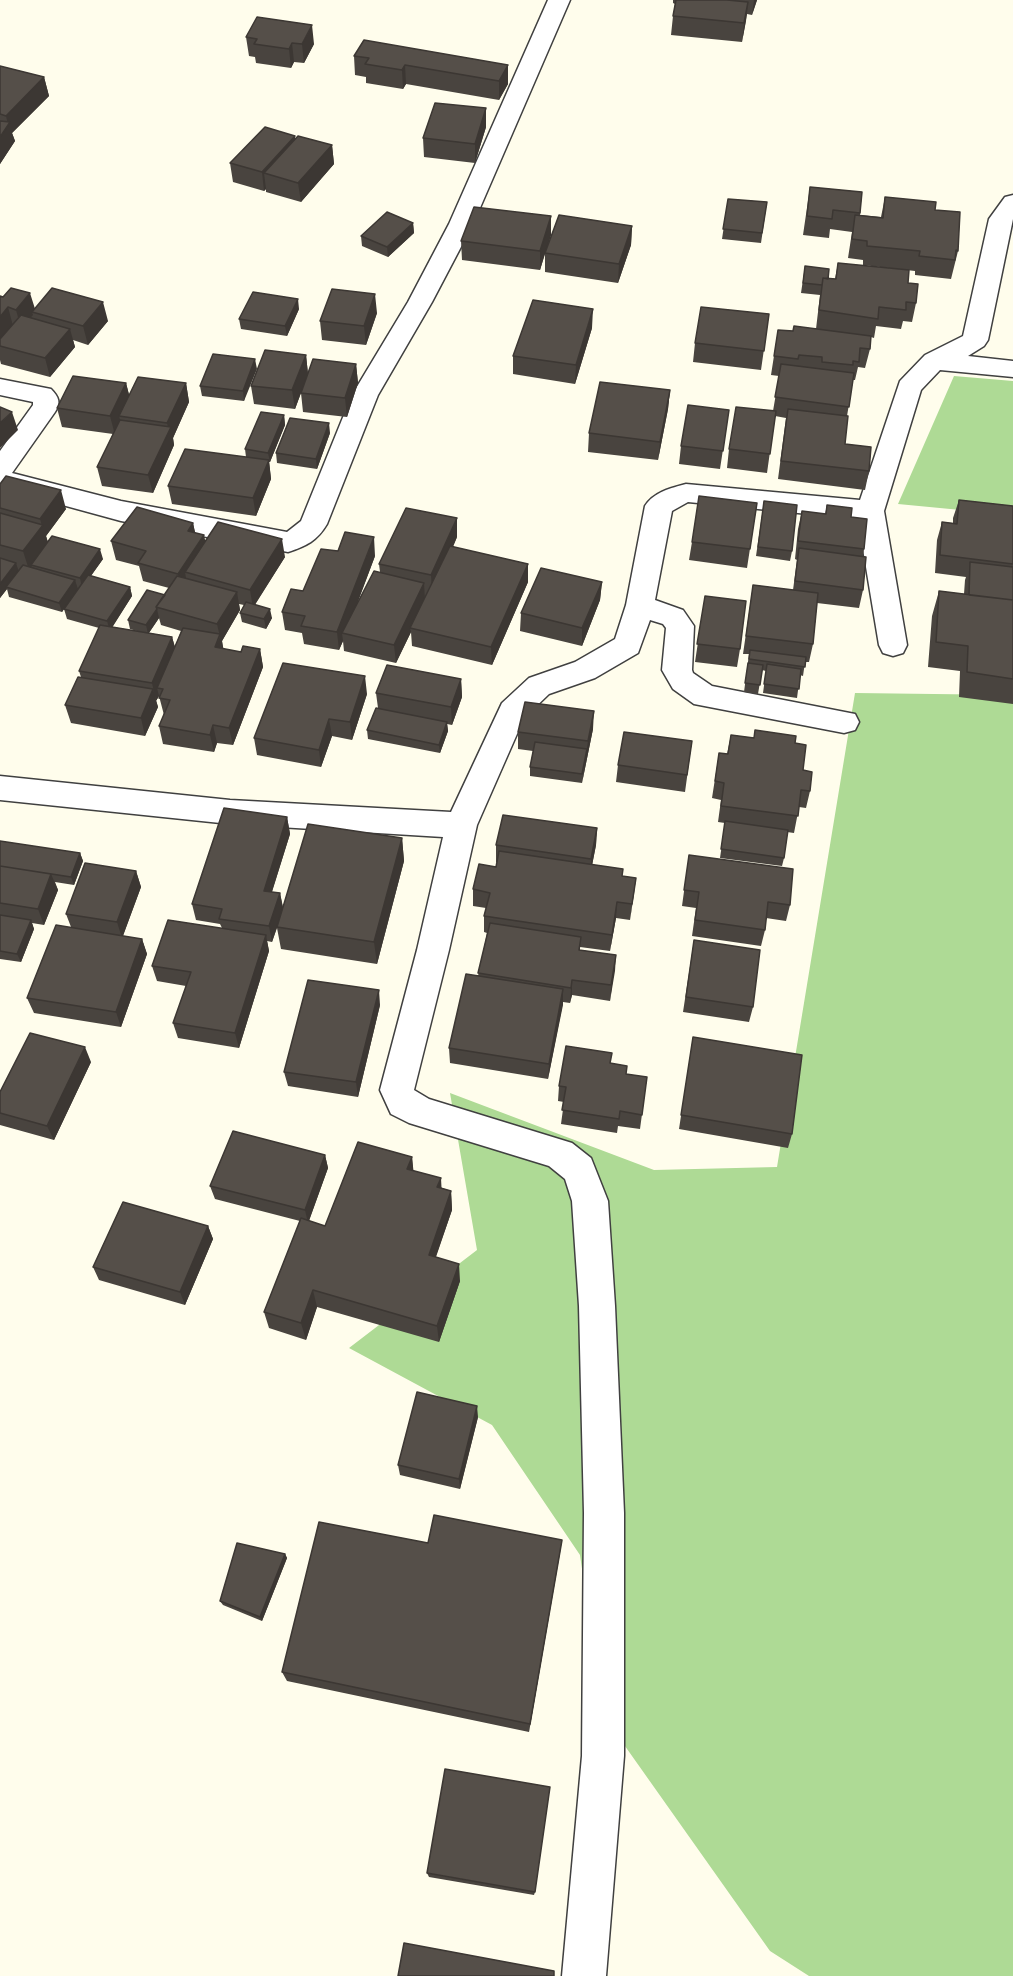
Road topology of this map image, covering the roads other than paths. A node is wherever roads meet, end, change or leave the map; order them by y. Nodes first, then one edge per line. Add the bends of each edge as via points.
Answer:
1 (559, 0) edge
2 (1013, 202) edge
3 (934, 361) junction
4 (1013, 369) edge
5 (0, 387) edge
6 (0, 470) edge
7 (0, 479) edge
8 (870, 511) junction
9 (640, 605) junction
10 (893, 645) dead end
11 (844, 722) dead end
12 (0, 788) edge
13 (461, 825) junction
14 (585, 1976) edge

1 - 7 street via 461,224 365,395 307,532 288,542 121,511
2 - 3 street via 1001,219 975,340
3 - 4 street
3 - 8 street via 918,375 905,395
5 - 6 street via 42,395 46,406
8 - 9 street via 724,495 686,493 670,499 659,506
8 - 10 street
9 - 11 street via 673,617 680,626 678,670 683,681 704,696
9 - 13 street via 628,645 585,670 539,686 512,711
12 - 13 street via 182,807
13 - 14 street via 434,950 397,1090 403,1103 421,1112 560,1154 579,1169 590,1201 604,1513 603,1756

